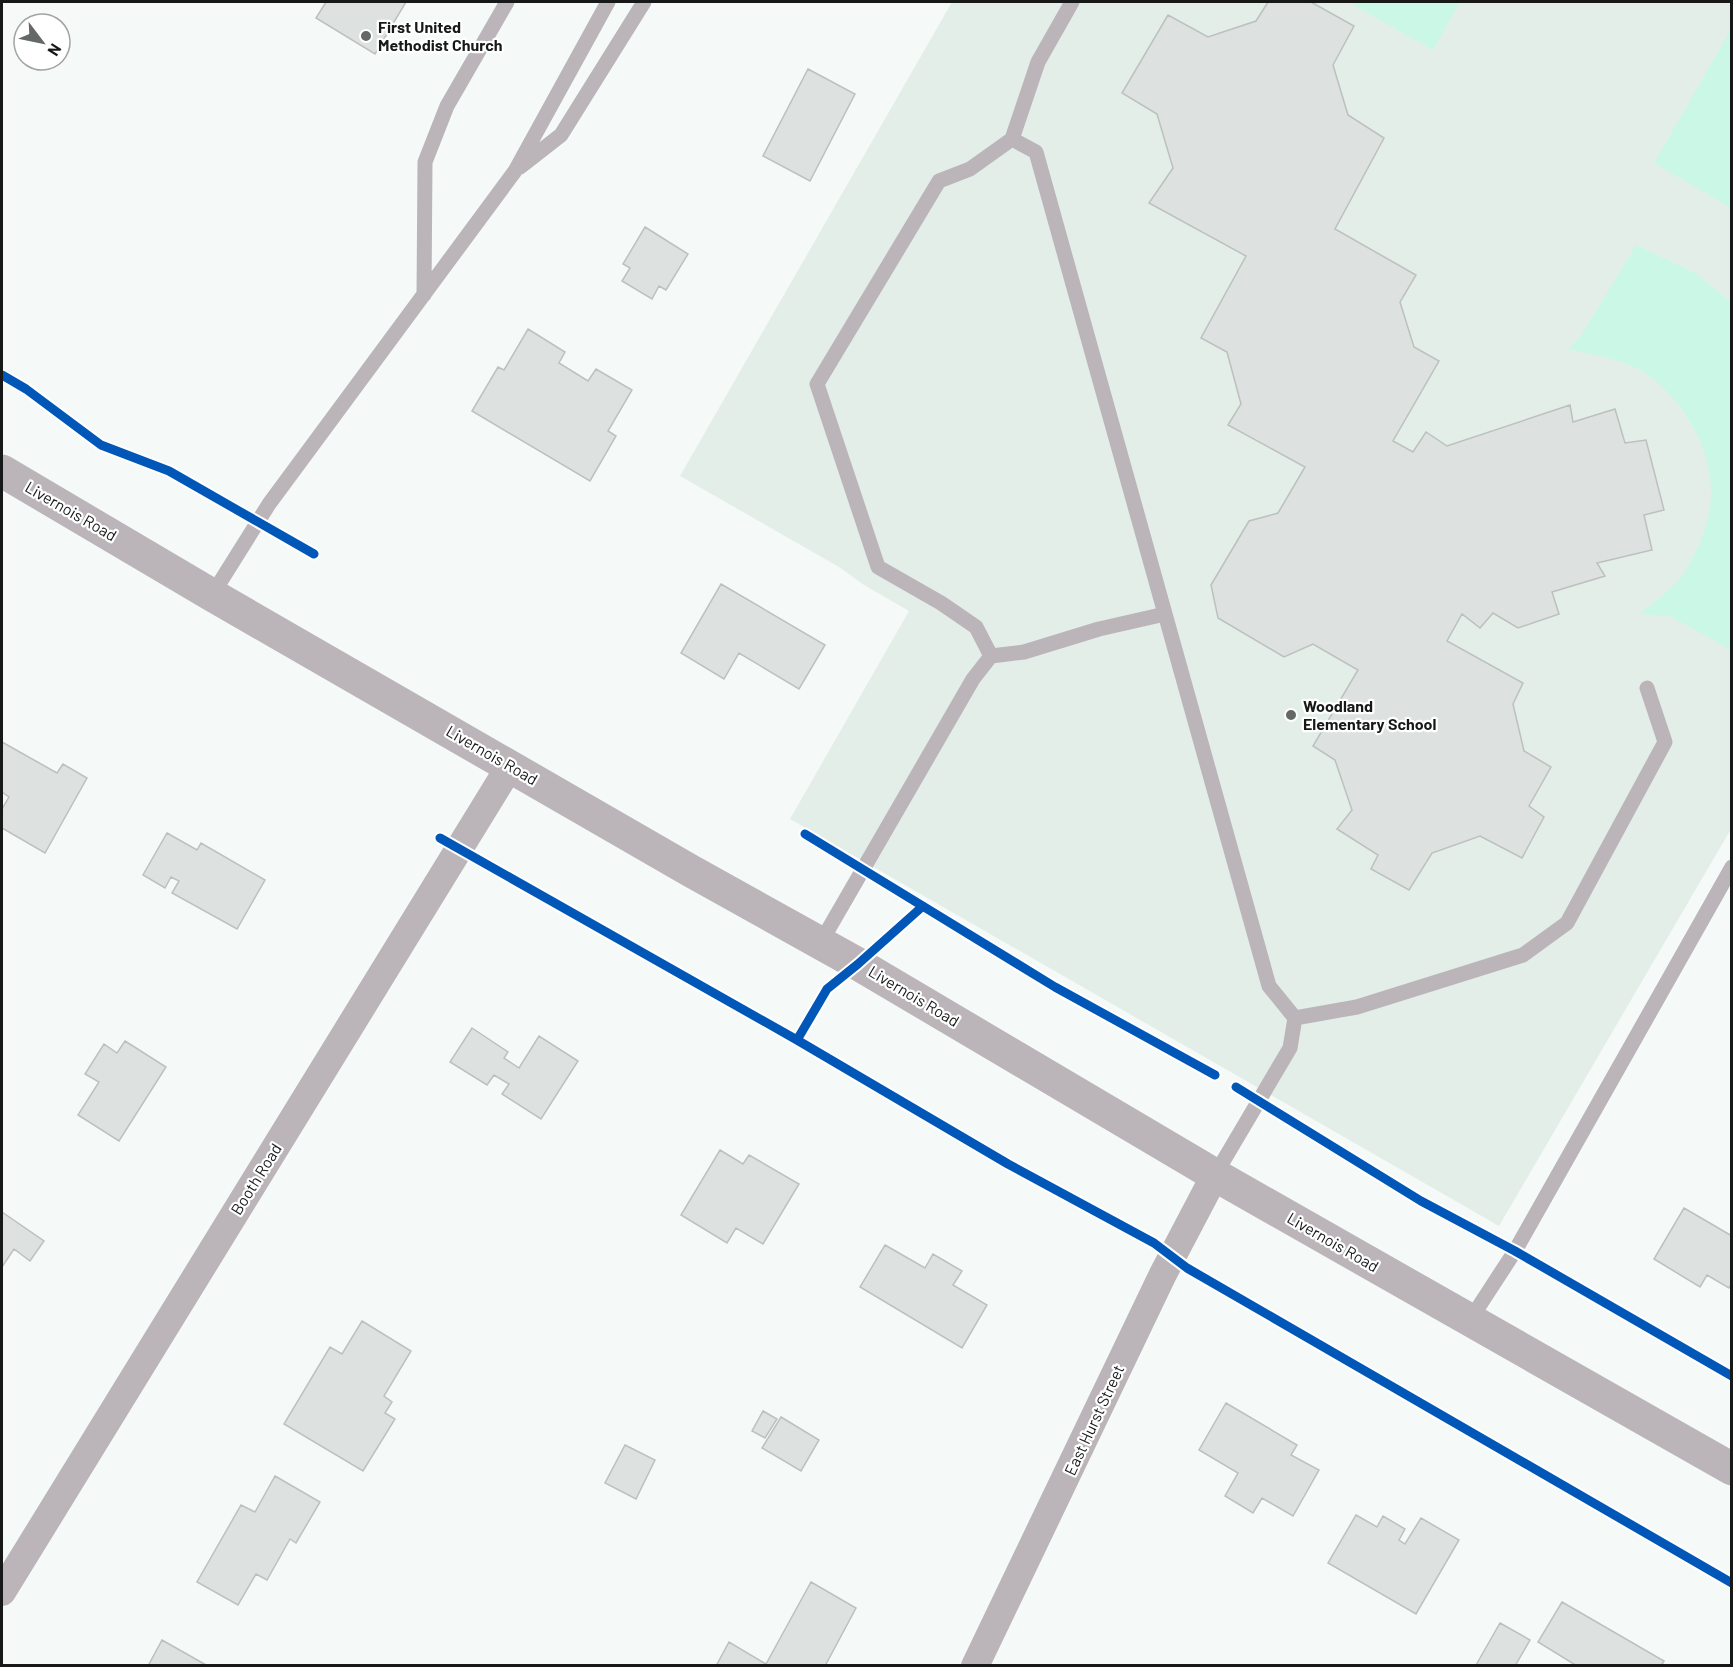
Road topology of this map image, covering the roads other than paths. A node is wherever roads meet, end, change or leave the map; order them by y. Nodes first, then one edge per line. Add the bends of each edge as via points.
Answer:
1 (507, 2) edge
2 (608, 2) edge
3 (644, 2) edge
4 (1072, 2) edge
5 (1012, 139) junction
6 (515, 171) junction
7 (424, 295) junction
8 (2, 471) edge
9 (212, 595) junction
10 (1165, 614) junction
11 (991, 656) junction
12 (1647, 688) dead end
13 (510, 766) junction
14 (1731, 867) edge
15 (821, 942) junction
16 (1295, 1018) junction
17 (1215, 1175) junction
18 (1470, 1320) junction
19 (1731, 1469) edge
20 (2, 1592) edge
21 (975, 1665) edge

1 - 7 lane via 447,106 424,162
2 - 6 lane
3 - 6 lane via 561,135
4 - 5 lane via 1038,62
5 - 10 lane via 1036,152
5 - 11 lane via 970,169 939,181 817,384 878,567 976,627
6 - 7 lane
7 - 9 lane via 268,504
8 - 9 street, Livernois Road
9 - 13 street, Livernois Road
10 - 11 lane via 1024,652
10 - 16 lane via 1269,986
11 - 15 lane via 973,679
12 - 16 lane via 1665,742 1567,923 1523,955 1357,1007
13 - 15 street, Livernois Road
13 - 20 street, Booth Road
14 - 18 lane via 1515,1251
15 - 17 street, Livernois Road
16 - 17 lane via 1290,1048
17 - 18 street, Livernois Road
17 - 21 street, East Hurst Street via 1163,1274
18 - 19 street, Livernois Road

